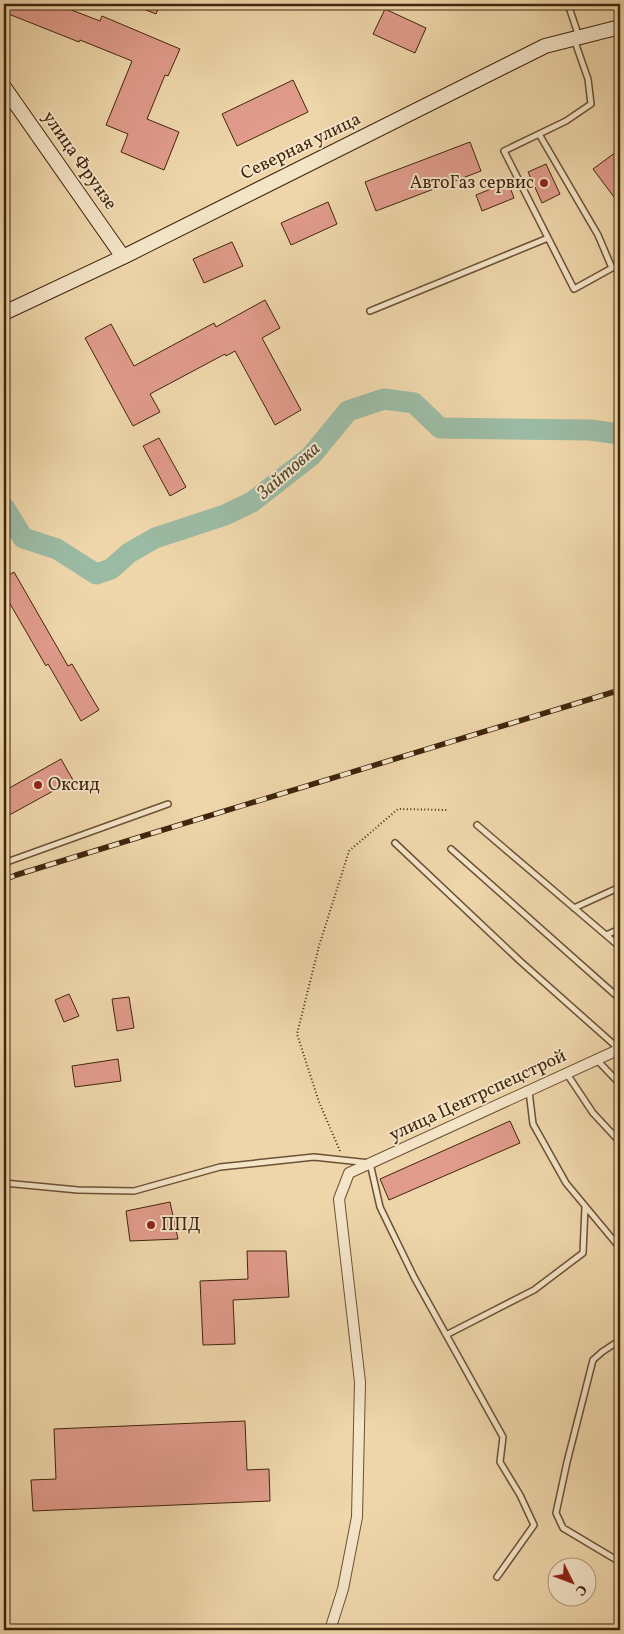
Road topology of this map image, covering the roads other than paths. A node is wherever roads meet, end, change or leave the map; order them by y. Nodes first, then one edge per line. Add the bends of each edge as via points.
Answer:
1 (568, 4) edge
2 (620, 27) edge
3 (576, 38) junction
4 (4, 87) edge
5 (539, 134) junction
6 (548, 238) junction
7 (123, 257) junction
8 (370, 311) dead end
9 (4, 313) edge
10 (168, 804) dead end
11 (477, 825) dead end
12 (395, 843) dead end
13 (451, 849) dead end
14 (4, 863) edge
15 (620, 887) edge
16 (574, 908) junction
17 (620, 928) edge
18 (606, 935) junction
19 (620, 947) edge
20 (620, 999) edge
21 (620, 1049) edge
22 (596, 1060) junction
23 (567, 1073) junction
24 (620, 1084) edge
25 (529, 1090) junction
26 (620, 1142) edge
27 (370, 1164) junction
28 (4, 1183) edge
29 (585, 1207) junction
30 (620, 1248) edge
31 (446, 1335) junction
32 (620, 1340) edge
33 (620, 1562) edge
34 (497, 1577) dead end
35 (330, 1630) edge

1 - 3 lane
2 - 3 main road, Северная улица
3 - 5 lane via 588,79 591,104
3 - 7 main road, Северная улица via 545,46
4 - 7 main road, улица Фрунзе
5 - 6 lane via 504,151
5 - 6 lane via 598,236 612,268 574,289
6 - 8 lane
7 - 9 main road, Северная улица
10 - 14 lane
11 - 16 lane
12 - 21 lane via 520,961
13 - 20 lane
15 - 16 lane
16 - 18 lane
17 - 18 lane
18 - 19 lane
21 - 22 street, улица Центрспецстрой
22 - 23 street, улица Центрспецстрой
22 - 24 lane
23 - 25 street, улица Центрспецстрой
23 - 26 lane via 593,1113
25 - 27 street, улица Центрспецстрой
25 - 29 lane via 533,1124 566,1183
27 - 28 lane via 314,1156 220,1168 134,1191
27 - 31 lane via 380,1207
27 - 35 street, улица Центрспецстрой via 349,1173 339,1198 360,1382 357,1517 343,1589
29 - 30 lane
29 - 31 lane via 583,1253 534,1290
31 - 34 lane via 503,1437 500,1462 534,1525
32 - 33 lane via 594,1360 556,1513 563,1528

